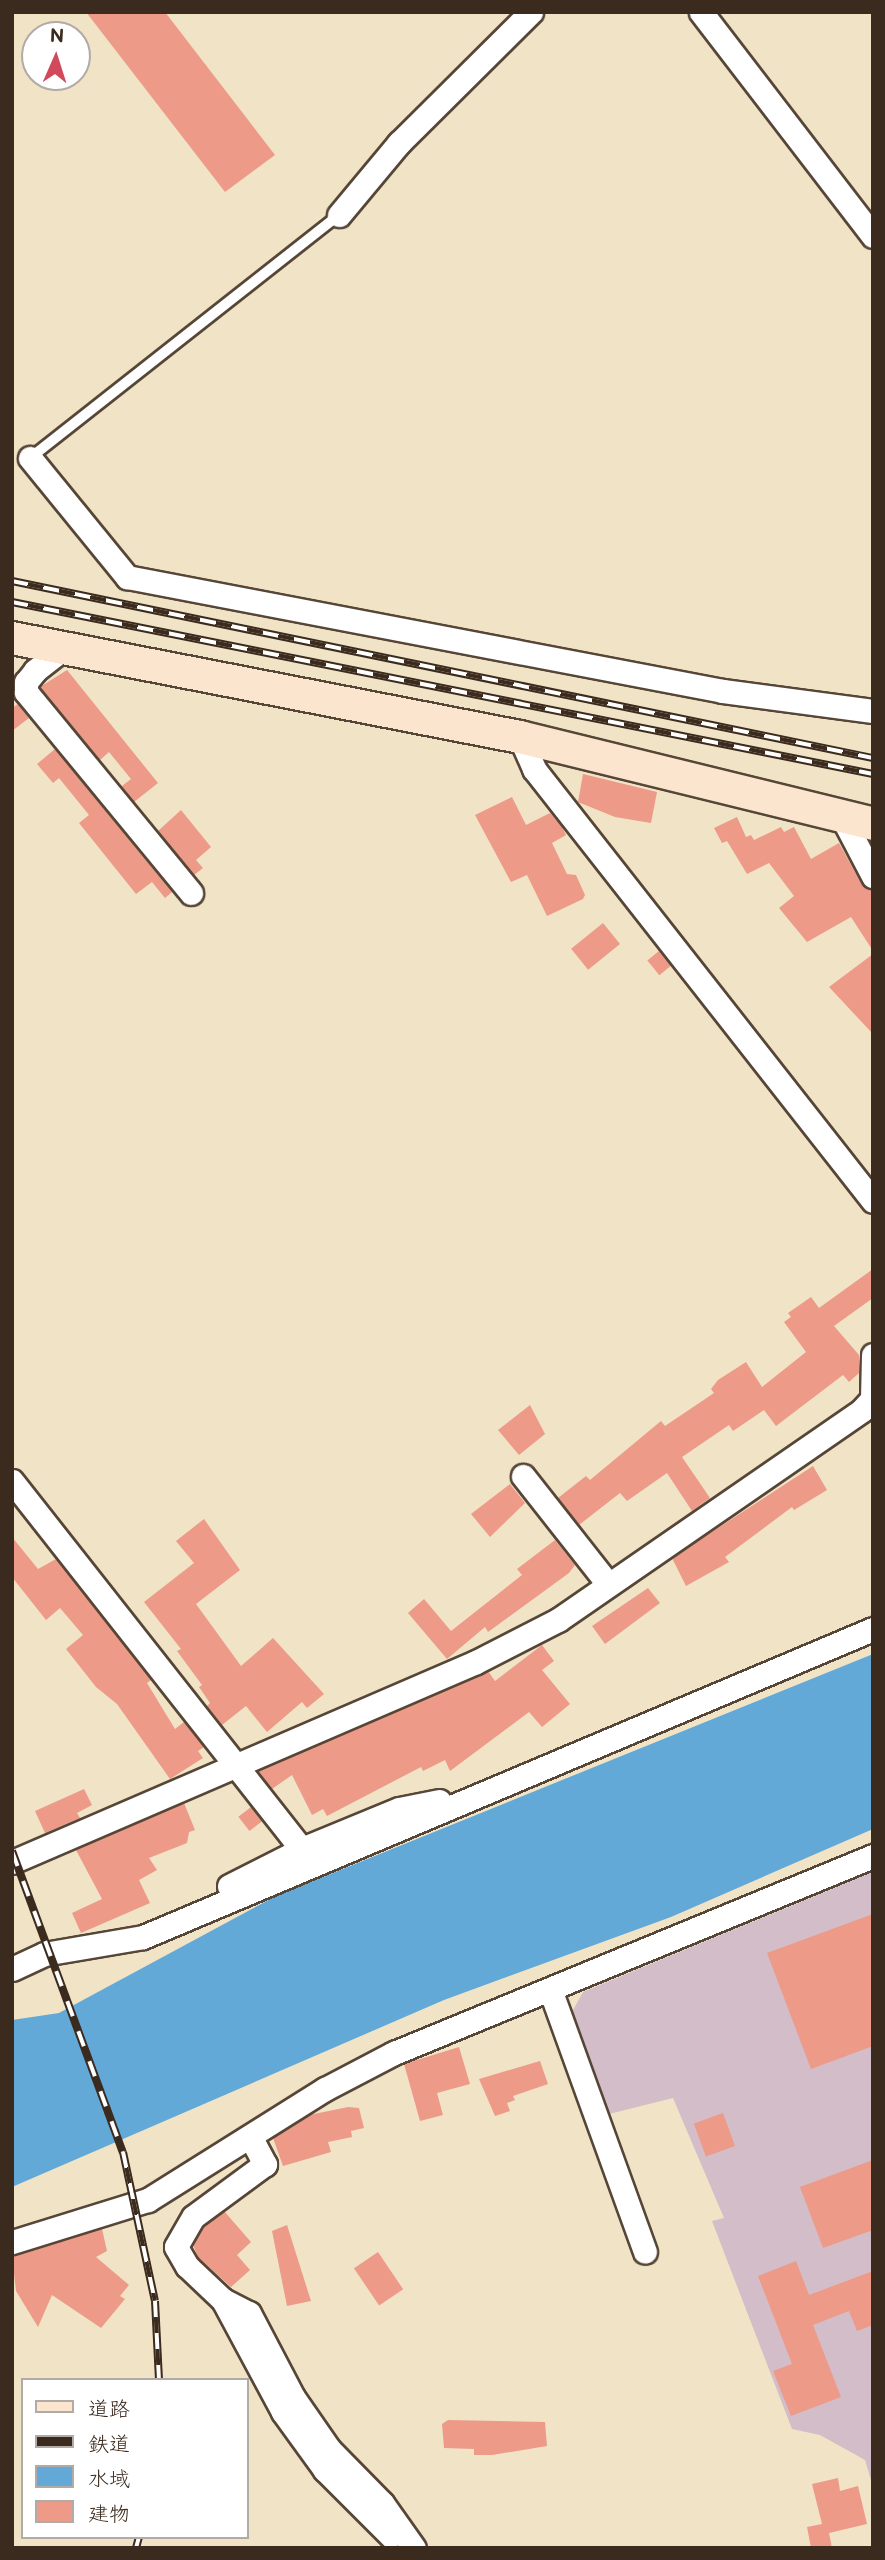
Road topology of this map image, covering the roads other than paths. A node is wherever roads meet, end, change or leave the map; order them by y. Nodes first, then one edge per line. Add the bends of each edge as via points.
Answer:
1 (531, 12) edge
2 (701, 12) edge
3 (339, 215) joint
4 (873, 236) edge
5 (30, 458) joint
6 (12, 638) edge
7 (64, 648) junction
8 (873, 711) edge
9 (520, 737) junction
10 (842, 817) junction
11 (873, 824) edge
12 (873, 876) edge
13 (191, 893) dead end
14 (873, 1201) edge
15 (873, 1355) edge
16 (523, 1476) dead end
17 (12, 1481) edge
18 (608, 1584) junction
19 (873, 1629) edge
20 (234, 1764) junction
21 (487, 1794) junction
22 (302, 1849) junction
23 (873, 1856) edge
24 (12, 1862) edge
25 (210, 1909) junction
26 (12, 1969) edge
27 (551, 1992) junction
28 (251, 2138) junction
29 (12, 2242) edge
30 (645, 2252) dead end
31 (223, 2300) junction
32 (397, 2548) edge
33 (414, 2548) edge

1 - 3 street via 399,143
2 - 4 street
3 - 5 lane
5 - 8 street via 127,577 723,691
6 - 7 street
7 - 9 street
7 - 13 street via 30,676 26,692
9 - 10 street
9 - 14 street via 534,769
10 - 11 street
10 - 12 street
15 - 18 street via 872,1399 862,1410
16 - 18 street
17 - 20 street
18 - 20 street via 558,1620 475,1662
19 - 21 street
20 - 22 street
20 - 24 street
21 - 22 street via 399,1809
21 - 25 street
22 - 25 street via 231,1884 213,1898
23 - 27 street
25 - 26 street via 143,1937 44,1954
27 - 28 street via 394,2053 325,2089
27 - 30 street
28 - 29 street via 148,2200
28 - 31 street via 265,2164 193,2217 176,2247 187,2266
31 - 32 street via 283,2412 325,2470 390,2533
31 - 33 street via 249,2313 293,2397 328,2449 383,2503

